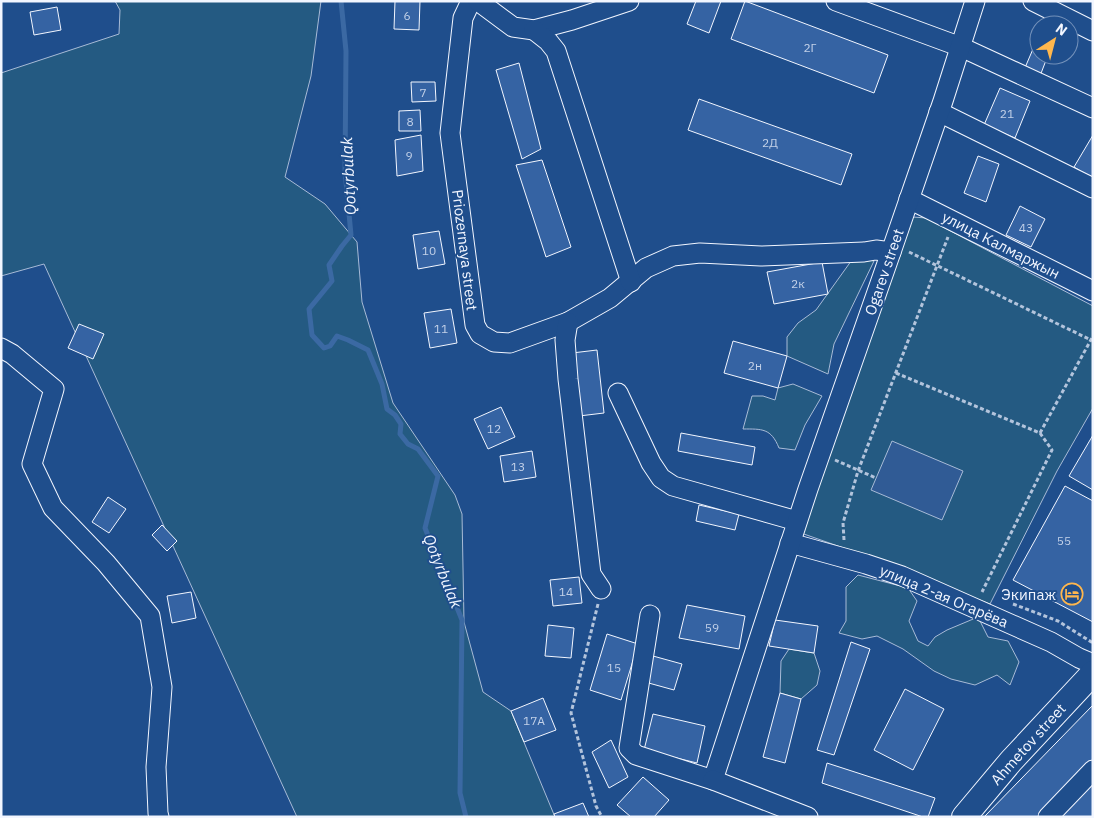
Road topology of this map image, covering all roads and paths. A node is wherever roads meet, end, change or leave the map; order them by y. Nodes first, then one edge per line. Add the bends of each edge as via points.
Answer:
1 (471, 1) edge
2 (478, 1) edge
3 (629, 1) edge
4 (836, 1) edge
5 (975, 1) edge
6 (1033, 1) edge
7 (534, 30) junction
8 (1093, 31) edge
9 (960, 46) junction
10 (1093, 108) edge
11 (939, 112) junction
12 (1093, 188) edge
13 (909, 199) junction
14 (954, 222) junction
15 (898, 251) junction
16 (937, 265) junction
17 (631, 282) junction
18 (1093, 291) edge
19 (568, 322) junction
20 (1092, 338) edge
21 (1, 348) edge
22 (896, 373) junction
23 (618, 393) dead end
24 (1040, 432) junction
25 (820, 454) junction
26 (858, 471) junction
27 (876, 478) dead end
28 (798, 521) junction
29 (844, 540) dead end
30 (790, 543) junction
31 (601, 589) joint
32 (982, 592) dead end
33 (650, 615) dead end
34 (1093, 664) edge
35 (1093, 672) edge
36 (1093, 770) edge
37 (713, 780) junction
38 (159, 817) edge
39 (602, 817) edge
40 (808, 817) edge
41 (964, 817) edge
42 (1048, 817) edge

1 - 19 street, Priozernaya street via 463,18 450,133 474,324 480,334 494,342 510,342
2 - 7 street via 513,27
3 - 7 street
4 - 9 street
5 - 9 street, Ogarev street
6 - 8 street
7 - 17 street via 556,51
9 - 10 street
9 - 11 street, Ogarev street
11 - 12 street
11 - 13 street, Ogarev street
13 - 14 street, улица Калмаржын
13 - 15 street, Ogarev street
14 - 16 path
14 - 18 street, улица Калмаржын
15 - 16 path
15 - 17 street, Priozernaya street via 673,256 646,268
15 - 25 street, Ogarev street
16 - 20 path
16 - 22 path
17 - 19 street, Priozernaya street
19 - 31 street via 565,340 568,379 591,574
20 - 24 path
21 - 38 street via 54,389 32,464 53,508 106,563 150,616 162,687 156,767
22 - 24 path
22 - 26 path
23 - 28 street via 661,478 674,486
24 - 32 path via 1052,450
25 - 26 path
25 - 28 street, Ogarev street
26 - 27 path
26 - 29 path via 843,523
28 - 30 street, Ogarev street
30 - 34 street, улица 2-ая Огарёва via 902,576
30 - 37 street, Ogarev street
31 - 39 path via 571,713 596,806
33 - 37 street via 629,748 636,755
35 - 41 main road, Ahmetov street
36 - 42 street
37 - 40 street

